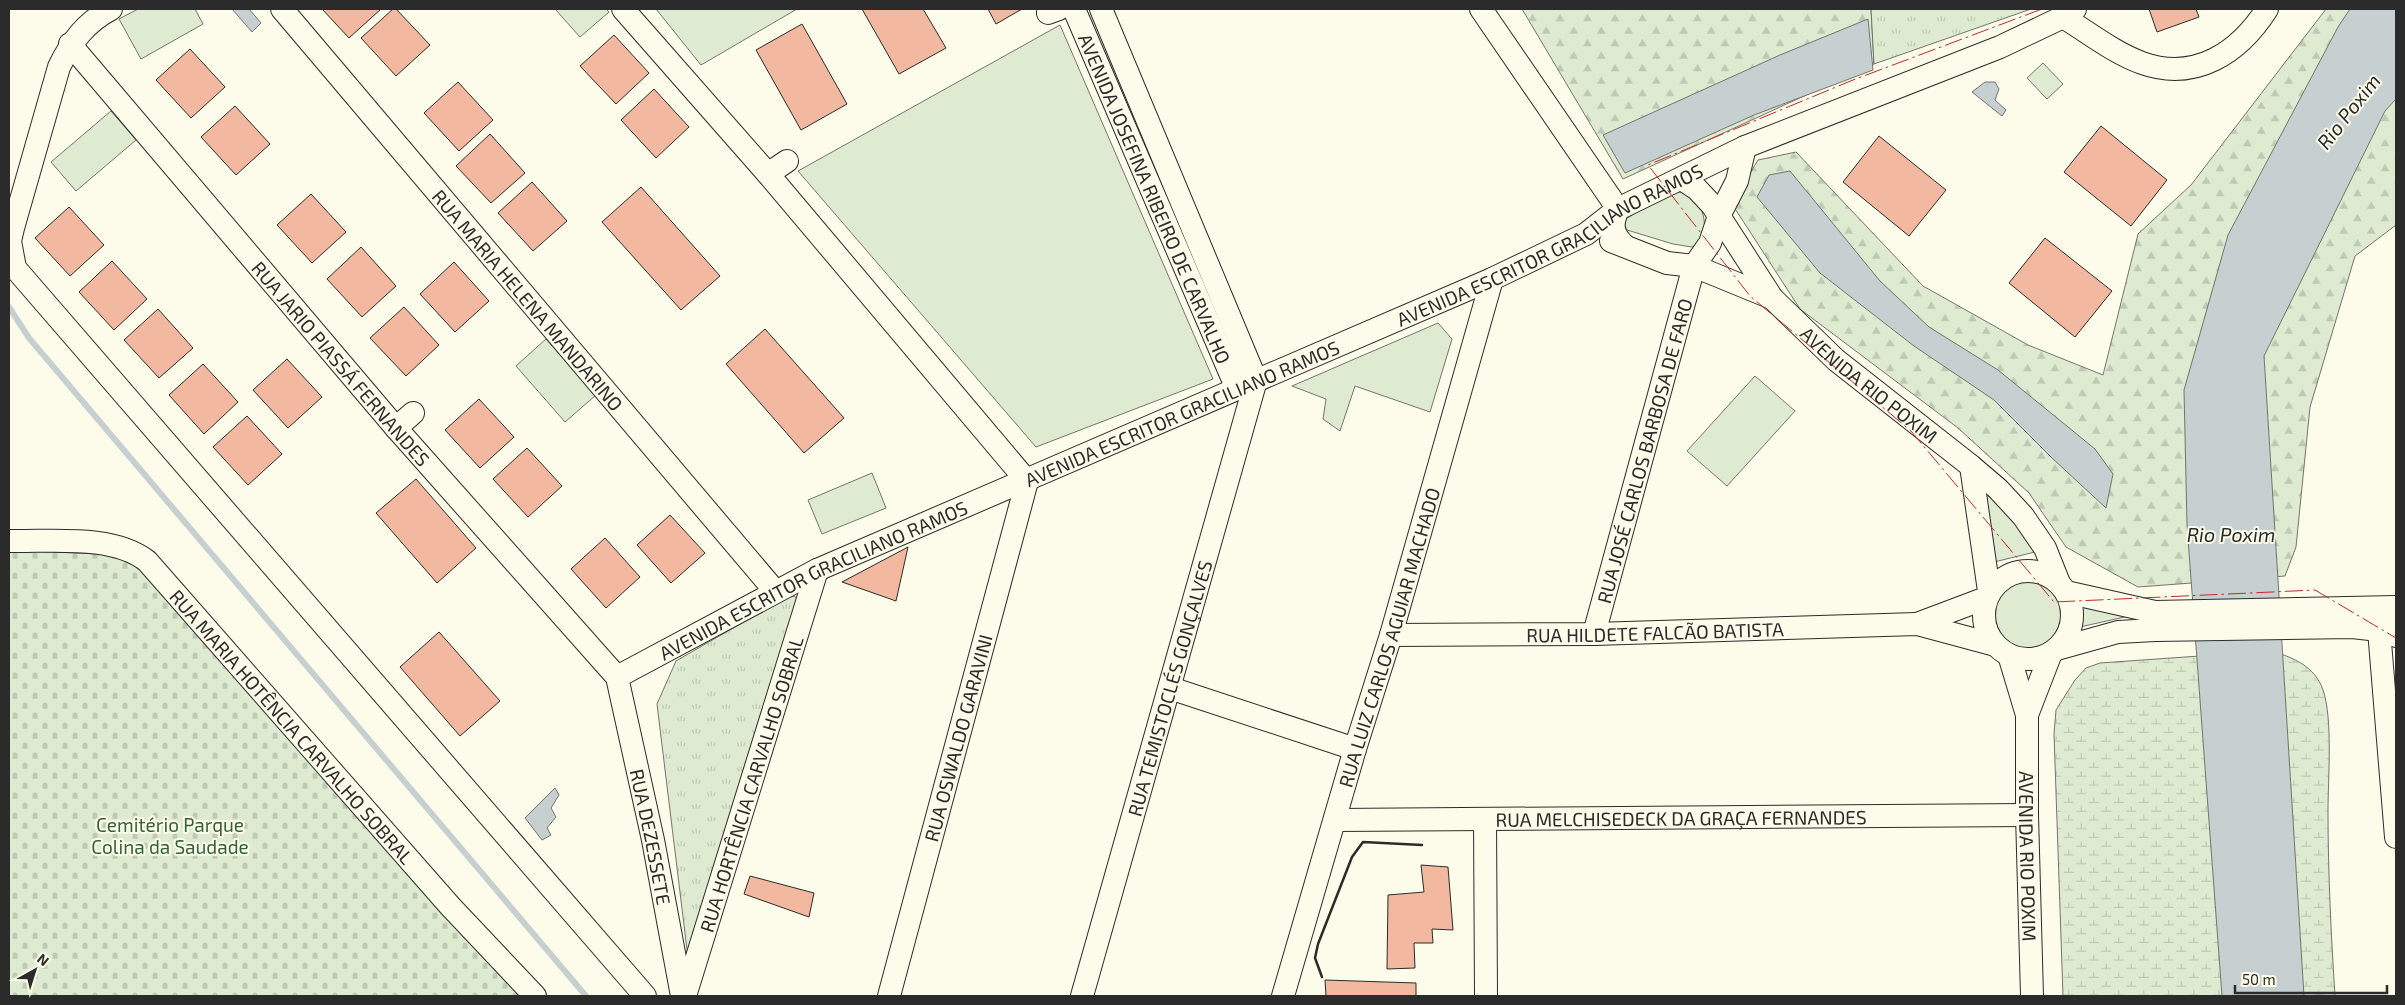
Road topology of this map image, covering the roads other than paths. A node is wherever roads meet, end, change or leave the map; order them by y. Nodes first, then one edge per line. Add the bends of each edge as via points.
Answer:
1 (111, 9) edge
2 (282, 9) edge
3 (623, 9) edge
4 (1074, 9) edge
5 (1102, 9) edge
6 (1481, 9) edge
7 (2267, 9) edge
8 (2066, 11) edge
9 (70, 44) junction
10 (1745, 147) junction
11 (787, 161) dead end
12 (768, 174) junction
13 (1682, 179) junction
14 (1618, 209) junction
15 (1719, 216) junction
16 (1586, 234) junction
17 (1624, 245) junction
18 (1694, 266) junction
19 (1492, 279) junction
20 (1772, 298) junction
21 (1246, 385) junction
22 (413, 413) dead end
23 (396, 428) junction
24 (1971, 466) junction
25 (1027, 481) junction
26 (9, 541) edge
27 (817, 570) junction
28 (2063, 587) junction
29 (775, 591) junction
30 (1988, 594) junction
31 (2395, 603) edge
32 (2310, 618) junction
33 (2155, 621) junction
34 (1917, 624) junction
35 (2388, 633) edge
36 (1594, 634) junction
37 (1391, 635) junction
38 (2002, 650) junction
39 (2054, 651) junction
40 (617, 677) junction
41 (1170, 688) junction
42 (2027, 715) junction
43 (1355, 749) junction
44 (2027, 815) junction
45 (1336, 820) junction
46 (1485, 820) junction
47 (2396, 837) edge
48 (535, 996) edge
49 (645, 996) edge
50 (684, 996) edge
51 (889, 996) edge
52 (1082, 996) edge
53 (1283, 996) edge
54 (1486, 996) edge
55 (2032, 996) edge

1 - 9 street via 84,28
2 - 29 street, RUA MARIA HELENA MANDARINO via 668,476
3 - 12 street
4 - 21 street, AVENIDA JOSEFINA RIBEIRO DE CARVALHO
5 - 21 street, AVENIDA JOSEFINA RIBEIRO DE CARVALHO
6 - 14 street
7 - 8 street via 2232,50 2208,63 2166,70 2141,63
8 - 10 street, AVENIDA ESCRITOR GRACILIANO RAMOS via 2000,47
9 - 23 street, RUA JARIO PIASSÁ FERNANDES
9 - 49 street via 59,67 13,228 10,241 15,268
10 - 13 street, AVENIDA ESCRITOR GRACILIANO RAMOS
10 - 15 street, AVENIDA ESCRITOR GRACILIANO RAMOS via 1737,181
11 - 12 street
12 - 25 street
13 - 14 street, AVENIDA ESCRITOR GRACILIANO RAMOS
13 - 15 street, AVENIDA RIO POXIM via 1697,189
14 - 16 street, AVENIDA ESCRITOR GRACILIANO RAMOS
14 - 17 street via 1613,229
15 - 18 street via 1710,243
15 - 20 street, AVENIDA RIO POXIM
16 - 17 street, AVENIDA RIO POXIM
16 - 19 street, AVENIDA ESCRITOR GRACILIANO RAMOS
17 - 18 street, AVENIDA RIO POXIM via 1668,263
18 - 20 street, AVENIDA RIO POXIM
18 - 36 street, RUA JOSÉ CARLOS BARBOSA DE FARO
19 - 21 street, AVENIDA ESCRITOR GRACILIANO RAMOS
19 - 37 street, RUA LUIZ CARLOS AGUIAR MACHADO
20 - 24 street, AVENIDA RIO POXIM via 1836,360
21 - 25 street, AVENIDA ESCRITOR GRACILIANO RAMOS
21 - 41 street, RUA TEMISTOCLÉS GONÇALVES
22 - 23 street
23 - 40 street, RUA JARIO PIASSÁ FERNANDES
24 - 28 street, AVENIDA RIO POXIM via 2023,516 2045,548
24 - 30 street
25 - 27 street, AVENIDA ESCRITOR GRACILIANO RAMOS
25 - 51 street, RUA OSWALDO GARAVINI
26 - 48 street, RUA MARIA HOTÊNCIA CARVALHO SOBRAL via 103,543 127,549 147,561 450,906
27 - 29 street, AVENIDA ESCRITOR GRACILIANO RAMOS
27 - 50 street, RUA HORTÊNCIA CARVALHO SOBRAL
28 - 30 street via 2048,575 2022,570 1998,581
28 - 33 street
28 - 39 street via 2071,604 2070,628
29 - 40 street, AVENIDA ESCRITOR GRACILIANO RAMOS
30 - 34 street, RUA HILDETE FALCÃO BATISTA
30 - 38 street via 1983,610 1984,623 1988,635
31 - 32 street
31 - 35 street
32 - 33 street
32 - 35 street
33 - 39 street
34 - 36 street, RUA HILDETE FALCÃO BATISTA
34 - 38 street, RUA HILDETE FALCÃO BATISTA
35 - 47 street
36 - 37 street, RUA HILDETE FALCÃO BATISTA
37 - 43 street, RUA LUIZ CARLOS AGUIAR MACHADO
38 - 39 street via 2023,659 2038,658
38 - 42 street, AVENIDA RIO POXIM
39 - 42 street, AVENIDA RIO POXIM
40 - 50 street, RUA DEZESSETE
41 - 43 street
41 - 52 street, RUA TEMISTOCLÉS GONÇALVES
42 - 44 street, AVENIDA RIO POXIM
43 - 45 street, RUA LUIZ CARLOS AGUIAR MACHADO
44 - 46 street, RUA MELCHISEDECK DA GRAÇA FERNANDES
44 - 55 street, AVENIDA RIO POXIM
45 - 46 street, RUA MELCHISEDECK DA GRAÇA FERNANDES
45 - 53 street, RUA LUIZ CARLOS AGUIAR MACHADO
46 - 54 street

